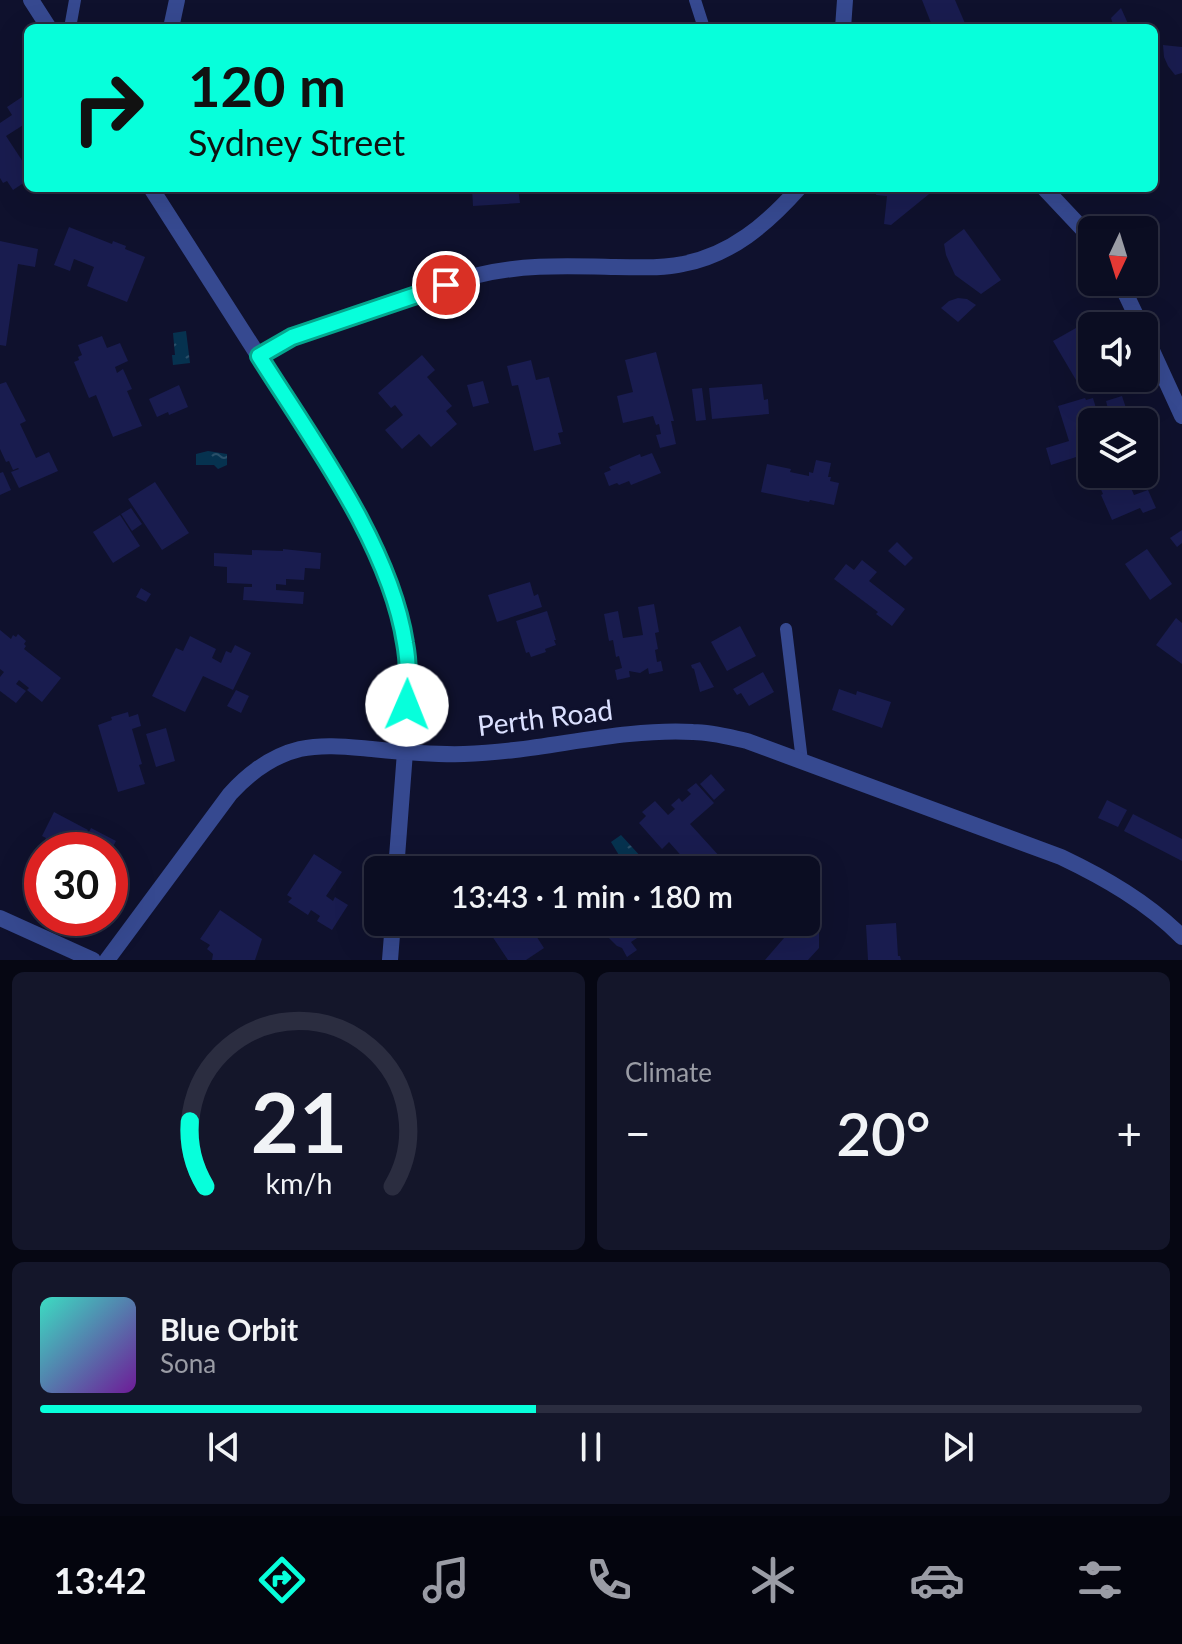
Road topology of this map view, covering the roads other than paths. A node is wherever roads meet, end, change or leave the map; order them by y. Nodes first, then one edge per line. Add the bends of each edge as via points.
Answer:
1 (31, 0) edge
2 (75, 0) edge
3 (177, 0) edge
4 (695, 0) edge
5 (845, 0) edge
6 (46, 24) edge
7 (71, 24) edge
8 (172, 24) edge
9 (703, 24) edge
10 (843, 24) edge
11 (154, 192) edge
12 (795, 192) edge
13 (1048, 192) edge
14 (1078, 224) edge
15 (259, 356) junction
16 (1158, 364) edge
17 (1182, 416) edge
18 (786, 629) dead end
19 (405, 752) junction
20 (802, 761) junction
21 (397, 856) edge
22 (0, 918) edge
23 (392, 936) edge
24 (1182, 937) edge
25 (93, 960) edge
26 (107, 960) edge
27 (390, 960) edge

1 - 6 street
2 - 7 lane
3 - 8 street
4 - 9 lane
5 - 10 street
11 - 15 street
12 - 15 street via 742,241 683,264 497,270 292,337
13 - 14 street
15 - 19 street via 327,463 386,577 406,651
16 - 17 street
18 - 20 lane
19 - 20 street, Perth Road via 486,753 668,731 747,741
19 - 21 street
19 - 26 street, Perth Road via 320,746 263,763 230,794
20 - 24 street, Perth Road via 1061,857 1132,896
22 - 25 street
23 - 27 street

